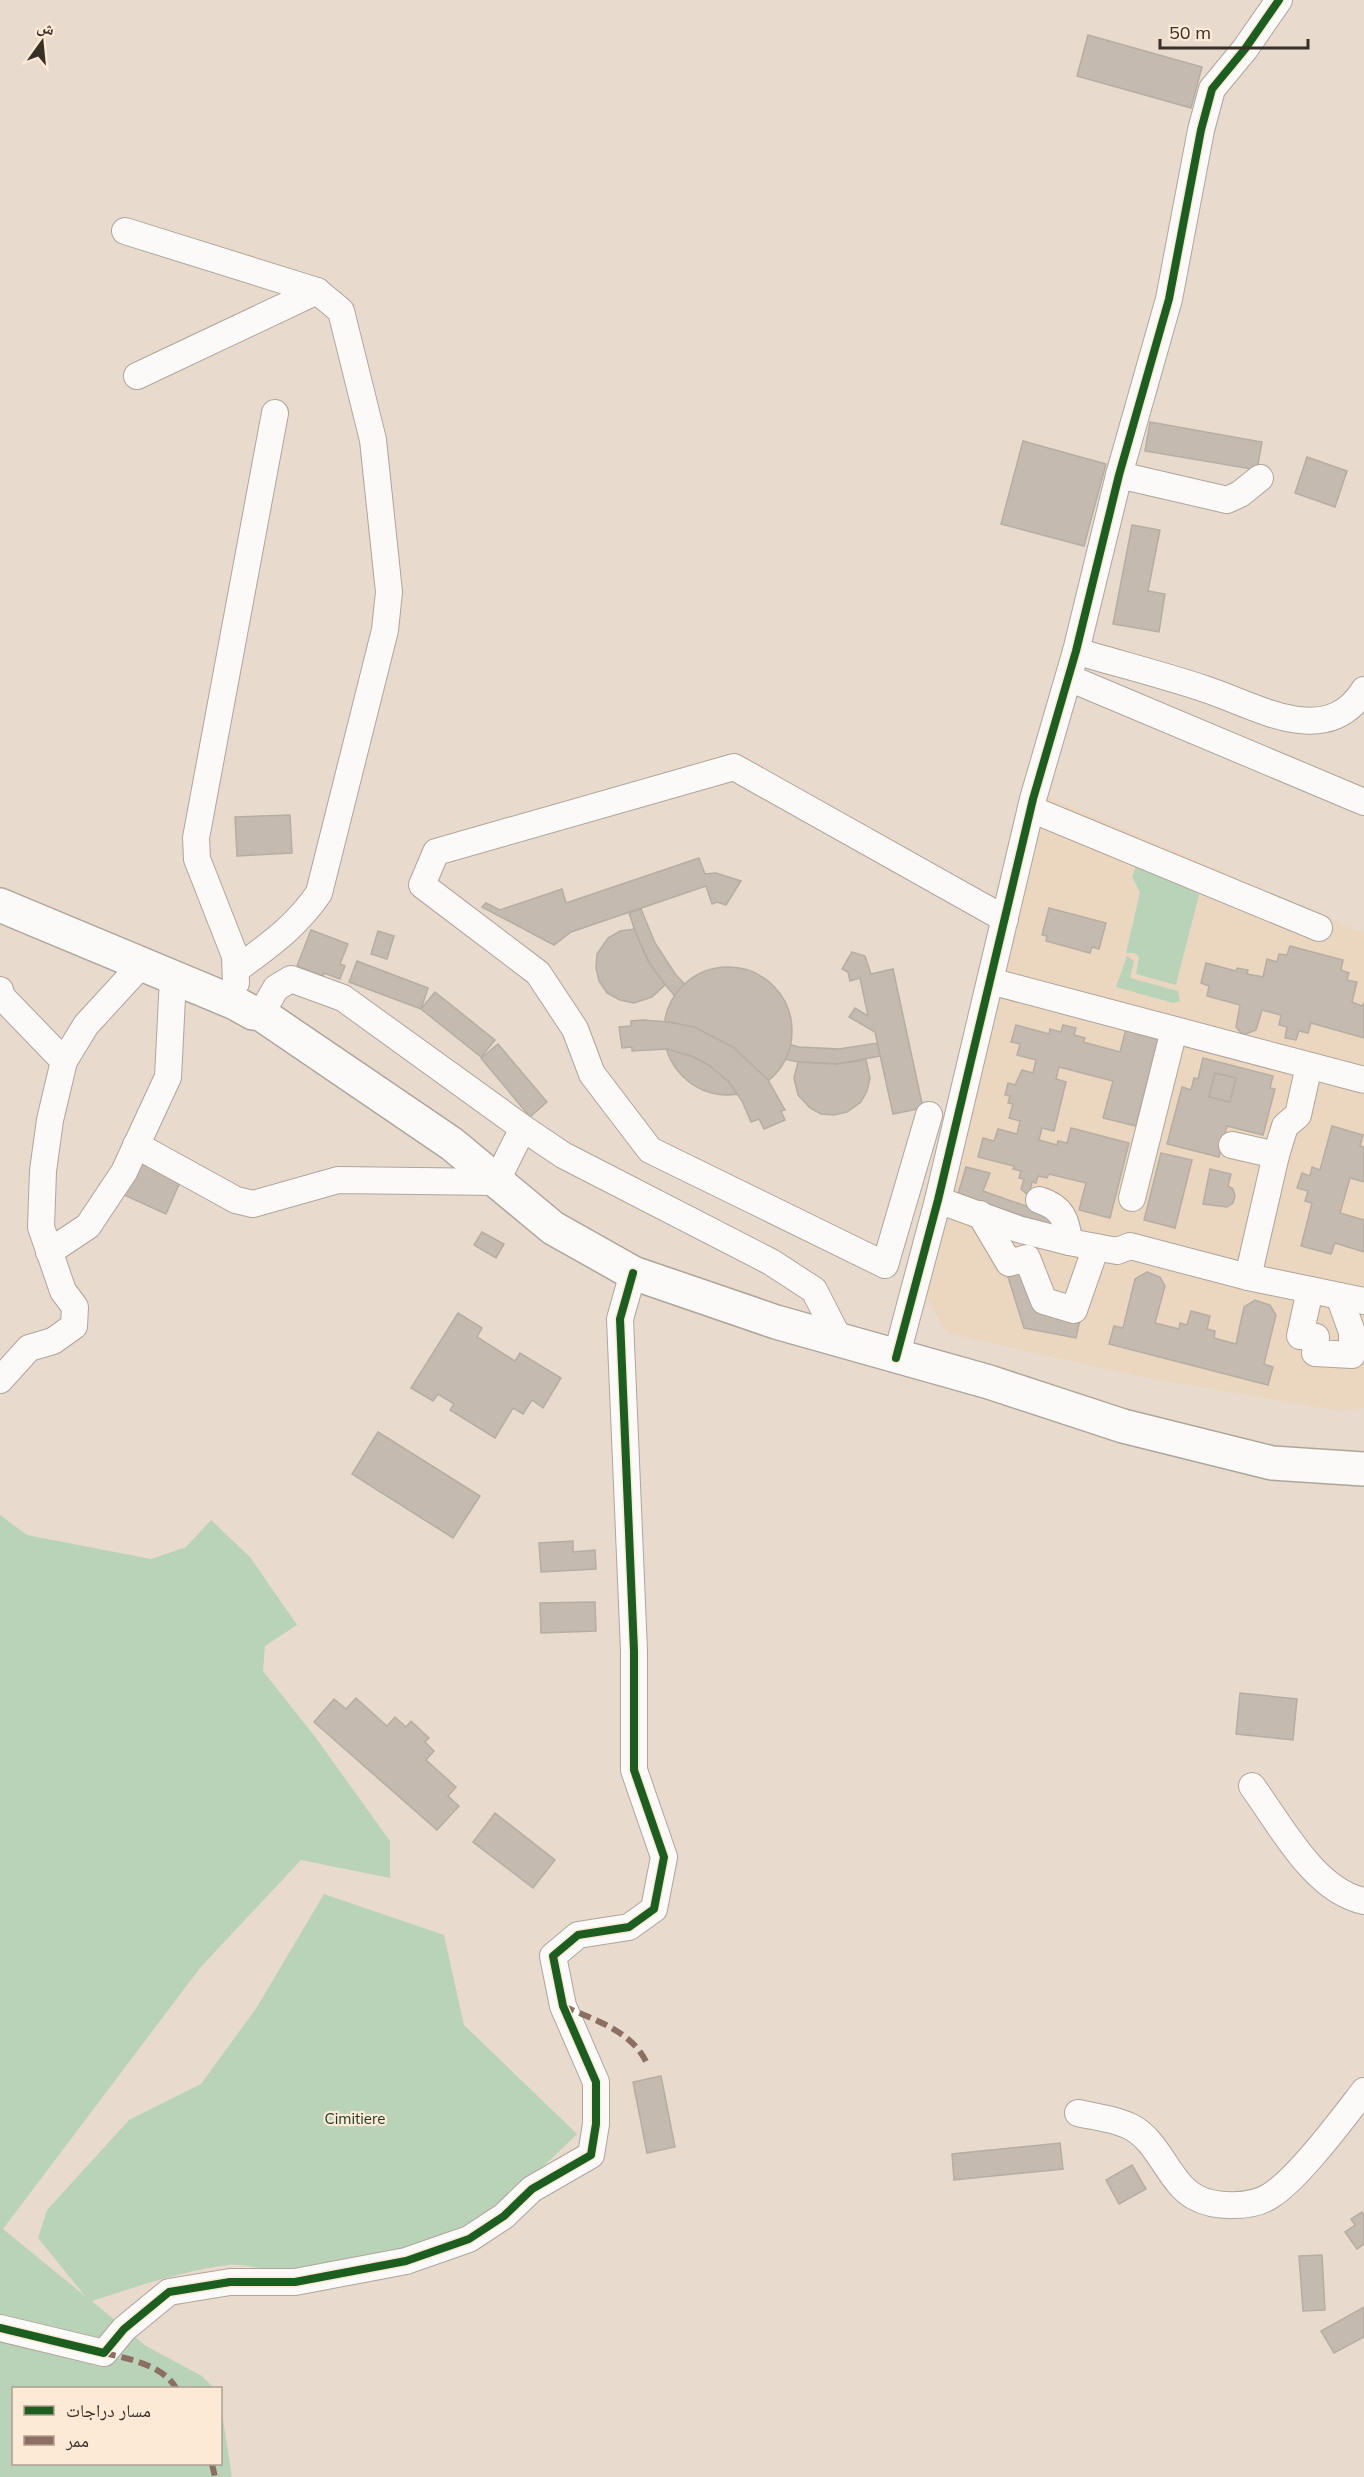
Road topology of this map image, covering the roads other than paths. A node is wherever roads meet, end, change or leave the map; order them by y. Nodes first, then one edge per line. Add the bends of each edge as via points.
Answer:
1 (1279, 0) edge
2 (126, 231) dead end
3 (317, 291) junction
4 (137, 376) dead end
5 (275, 413) dead end
6 (1119, 475) junction
7 (1260, 478) dead end
8 (1076, 651) junction
9 (1069, 678) junction
10 (1364, 690) edge
11 (1364, 802) edge
12 (1031, 809) junction
13 (0, 904) edge
14 (1005, 919) junction
15 (1319, 928) dead end
16 (142, 964) junction
17 (237, 969) junction
18 (173, 978) junction
19 (990, 981) junction
20 (0, 990) edge
21 (248, 1008) junction
22 (1174, 1030) junction
23 (64, 1061) junction
24 (1310, 1066) junction
25 (1364, 1080) edge
26 (929, 1115) dead end
27 (523, 1128) junction
28 (136, 1145) junction
29 (1233, 1145) dead end
30 (1276, 1155) junction
31 (496, 1182) junction
32 (1132, 1198) dead end
33 (938, 1200) junction
34 (1040, 1200) dead end
35 (980, 1214) junction
36 (1069, 1242) junction
37 (1096, 1247) junction
38 (49, 1251) junction
39 (1250, 1271) junction
40 (633, 1274) junction
41 (1310, 1290) junction
42 (1339, 1296) junction
43 (1364, 1301) edge
44 (839, 1339) junction
45 (896, 1358) junction
46 (0, 1380) edge
47 (1364, 1468) edge
48 (1252, 1786) dead end
49 (1364, 1901) edge
50 (1364, 2091) edge
51 (1078, 2113) dead end
52 (0, 2328) edge

1 - 6 street via 1212,88 1169,299
2 - 3 street
3 - 4 street
3 - 17 street via 341,311 373,440 389,592 385,630 319,893 305,914 278,940
5 - 17 street via 196,838 197,859
6 - 7 street via 1227,500
6 - 8 street
8 - 9 street
8 - 10 street via 1207,690 1281,719 1313,721 1346,711
9 - 11 street
9 - 12 street
12 - 14 street
12 - 15 street
13 - 16 main road
14 - 19 street
14 - 26 street via 734,767 436,852 422,885 538,973 574,1029 592,1074 650,1150 885,1265
16 - 18 main road
16 - 23 street via 86,1025
17 - 21 street
18 - 21 main road
18 - 28 street via 168,1077
19 - 22 street
19 - 33 street
20 - 23 street via 2,997
21 - 27 street via 291,978 343,998
21 - 31 main road via 418,1119
22 - 24 street
22 - 32 street
23 - 38 street via 43,1171 41,1227
24 - 25 street
24 - 30 street via 1298,1115 1285,1126
27 - 31 street
27 - 44 street via 563,1155 771,1263 814,1290
28 - 31 street via 236,1200 254,1204 338,1180
28 - 38 street via 124,1172 88,1226
29 - 30 street
30 - 39 street
31 - 40 main road via 553,1228
33 - 35 street
33 - 45 street
34 - 36 street via 1054,1204 1060,1212
35 - 36 street
35 - 37 street via 1009,1263 1027,1258 1044,1301 1074,1310
36 - 37 street
37 - 39 street via 1117,1251 1130,1246
38 - 46 street via 63,1291 75,1307 74,1326 53,1341 29,1348
39 - 41 street
40 - 44 main road via 691,1296
40 - 52 street via 620,1319 634,1651 634,1770 664,1857 654,1909 629,1928 578,1935 553,1956 563,2006 596,2082 591,2155 532,2189 504,2216 469,2239 406,2261 295,2282 230,2282 169,2292 124,2329 104,2353
41 - 42 street
41 - 42 street via 1300,1336 1316,1337 1315,1353 1352,1355 1352,1332
42 - 43 street
44 - 45 main road
45 - 47 main road via 988,1382 1123,1426 1261,1461
48 - 49 street via 1318,1875 1336,1891
50 - 51 street via 1295,2173 1271,2196 1253,2204 1214,2203 1194,2197 1137,2131

